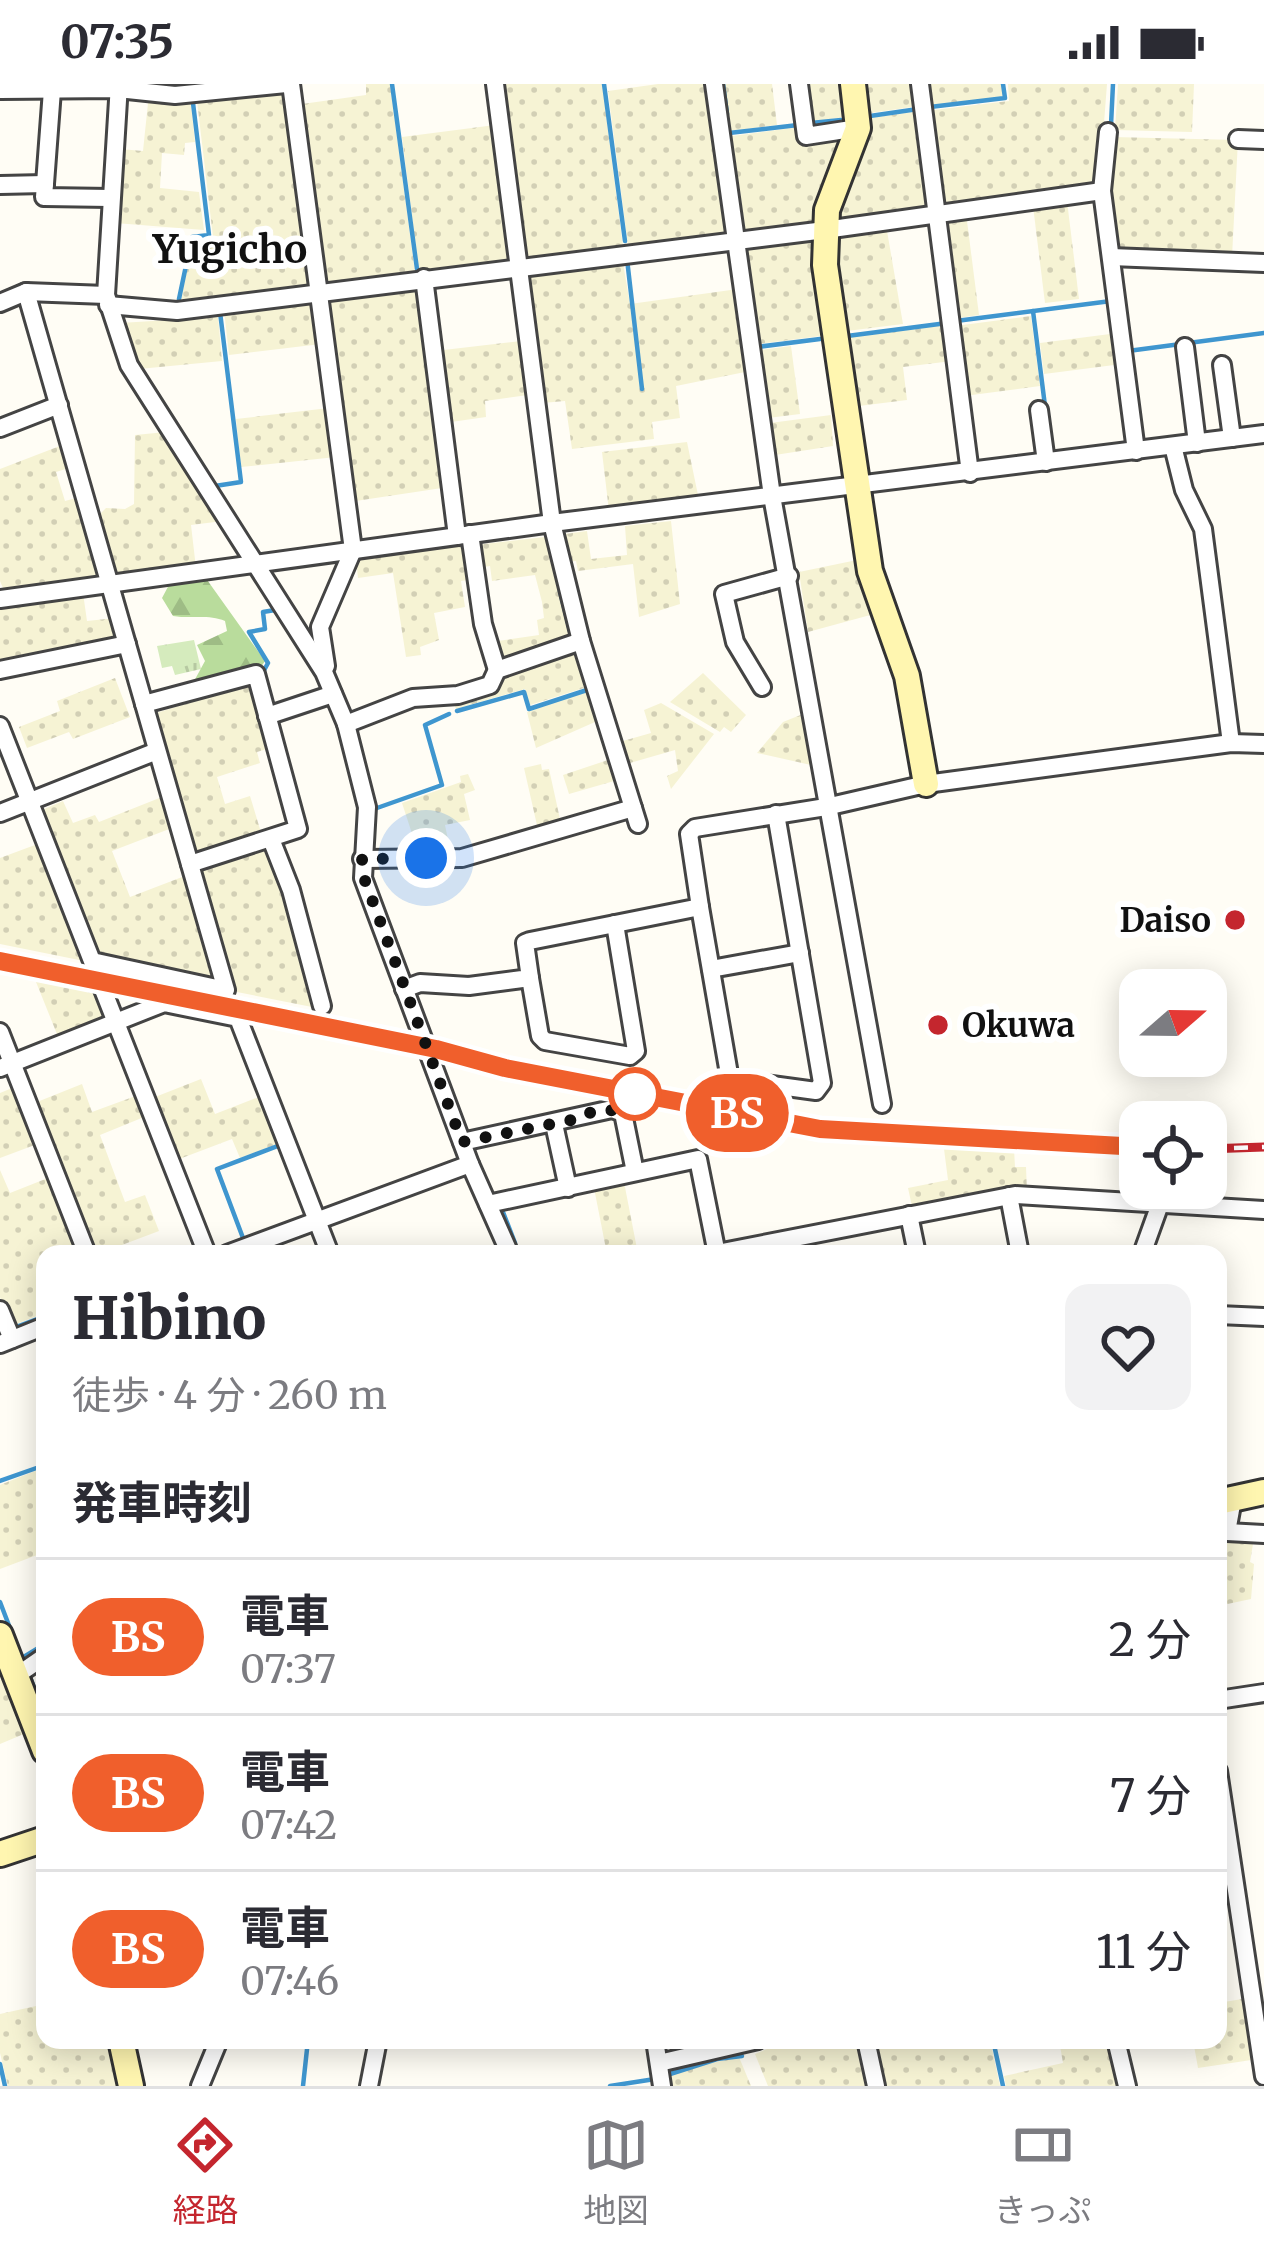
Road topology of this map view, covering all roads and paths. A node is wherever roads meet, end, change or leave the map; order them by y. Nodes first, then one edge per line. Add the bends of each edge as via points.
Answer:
1 (288, 84) edge
2 (495, 84) edge
3 (714, 84) edge
4 (799, 84) edge
5 (853, 84) edge
6 (920, 84) edge
7 (119, 87) edge
8 (52, 89) junction
9 (0, 90) edge
10 (858, 128) junction
11 (1108, 132) dead end
12 (1238, 139) dead end
13 (1264, 140) edge
14 (45, 184) junction
15 (0, 185) edge
16 (1102, 190) junction
17 (110, 198) junction
18 (936, 215) junction
19 (824, 230) junction
20 (734, 241) junction
21 (1111, 257) junction
22 (1264, 263) edge
23 (519, 267) junction
24 (424, 278) junction
25 (26, 292) junction
26 (317, 292) junction
27 (107, 300) junction
28 (0, 303) edge
29 (1185, 347) dead end
30 (1222, 365) dead end
31 (59, 405) junction
32 (1039, 410) dead end
33 (0, 428) edge
34 (1264, 434) edge
35 (1232, 438) junction
36 (1197, 443) junction
37 (1173, 446) junction
38 (1136, 451) junction
39 (1046, 462) junction
40 (970, 473) junction
41 (857, 487) junction
42 (772, 496) junction
43 (552, 523) junction
44 (463, 535) junction
45 (353, 550) junction
46 (256, 564) junction
47 (789, 576) junction
48 (110, 584) junction
49 (0, 599) edge
50 (581, 641) junction
51 (127, 644) junction
52 (0, 670) edge
53 (496, 670) junction
54 (324, 672) junction
55 (762, 687) dead end
56 (333, 694) junction
57 (144, 704) junction
58 (267, 716) junction
59 (346, 724) junction
60 (0, 726) edge
61 (1231, 743) junction
62 (1264, 744) edge
63 (157, 751) junction
64 (926, 784) junction
65 (29, 802) junction
66 (826, 807) junction
67 (0, 813) edge
68 (776, 814) junction
69 (271, 839) junction
70 (362, 859) junction
71 (190, 864) junction
72 (700, 907) junction
73 (615, 924) junction
74 (800, 953) junction
75 (711, 970) junction
76 (530, 978) junction
77 (102, 987) dead end
78 (404, 989) junction
79 (322, 1006) dead end
80 (116, 1022) junction
81 (0, 1032) edge
82 (6, 1065) edge
83 (882, 1104) dead end
84 (554, 1124) junction
85 (462, 1142) junction
86 (470, 1164) junction
87 (635, 1172) junction
88 (568, 1188) junction
89 (1009, 1196) junction
90 (1119, 1202) edge
91 (488, 1204) junction
92 (1227, 1208) edge
93 (1158, 1209) edge
94 (1264, 1210) edge
95 (909, 1215) junction
96 (316, 1219) junction
97 (82, 1245) edge
98 (203, 1245) edge
99 (250, 1245) edge
100 (326, 1245) edge
101 (506, 1245) edge
102 (713, 1245) edge
103 (760, 1245) edge
104 (915, 1245) edge
105 (1018, 1245) edge
106 (1145, 1245) edge
107 (0, 1310) edge
108 (1227, 1315) edge
109 (1264, 1317) edge
110 (36, 1330) edge
111 (6, 1342) edge
112 (1264, 1492) edge
113 (1227, 1500) edge
114 (1227, 1532) edge
115 (1257, 1534) edge
116 (0, 1634) edge
117 (36, 1662) edge
118 (16, 1676) junction
119 (1264, 1693) edge
120 (1227, 1699) edge
121 (36, 1728) edge
122 (1227, 1820) edge
123 (36, 1842) edge
124 (0, 1854) edge
125 (1258, 1990) edge
126 (123, 2049) edge
127 (215, 2049) edge
128 (376, 2049) edge
129 (657, 2049) edge
130 (700, 2049) edge
131 (868, 2049) edge
132 (1118, 2049) edge
133 (659, 2063) junction
134 (1264, 2077) edge
135 (131, 2086) edge
136 (200, 2086) edge
137 (369, 2086) edge
138 (662, 2086) edge
139 (876, 2086) edge
140 (1127, 2086) edge

1 - 7 street via 175,95
1 - 26 street
2 - 23 street
3 - 20 street
4 - 10 street via 806,136
5 - 10 street
6 - 18 street
7 - 8 street
7 - 17 street
8 - 9 street
8 - 14 street
10 - 19 street
11 - 16 street
12 - 13 street
14 - 15 street
14 - 17 street via 44,197
16 - 18 street
16 - 21 street
17 - 27 street
18 - 19 street
18 - 40 street
19 - 20 street
19 - 41 street
20 - 23 street
20 - 42 street
21 - 22 street
21 - 38 street
23 - 24 street
23 - 43 street
24 - 26 street
24 - 44 street
25 - 27 street
25 - 28 street
25 - 31 street
26 - 27 street via 177,311
26 - 45 street
27 - 46 street via 129,365
29 - 36 street
30 - 35 street
31 - 33 street
31 - 48 street
32 - 39 street
34 - 35 street
35 - 36 street
36 - 37 street
37 - 38 street
37 - 61 street via 1203,529
38 - 39 street
39 - 40 street
40 - 41 street
41 - 42 street
41 - 64 street via 873,587 908,676
42 - 43 street
42 - 47 street
43 - 44 street
43 - 50 street
44 - 45 street
44 - 53 street
45 - 46 street
45 - 54 street via 320,628
46 - 48 street
46 - 54 street
47 - 55 street via 724,594 735,642
47 - 66 street
48 - 49 street
48 - 51 street
50 - 53 street
50 - 70 street via 635,816 462,858
51 - 52 street
51 - 57 street
53 - 59 street via 490,685 413,698
54 - 56 street
56 - 58 street
56 - 59 street
57 - 58 street via 256,674
57 - 63 street
58 - 69 street via 298,829
59 - 70 street via 367,807
60 - 65 street
61 - 62 street
61 - 64 street
63 - 65 street
63 - 71 street
64 - 66 street
65 - 67 street
65 - 71 street via 92,961 226,990
66 - 68 street
66 - 83 street
68 - 72 street via 689,834
68 - 74 street
69 - 71 street
69 - 79 street
70 - 78 street
72 - 73 street
72 - 75 street
73 - 76 street via 525,943
73 - 76 street via 636,1052 630,1056 545,1041
74 - 75 street
74 - 75 street via 822,1083 816,1091 729,1074
76 - 78 street
77 - 80 street
78 - 85 street
80 - 82 street
80 - 96 street via 164,1003 238,1018
80 - 98 street
81 - 82 street
82 - 97 street
84 - 85 street
84 - 87 street via 623,1112
84 - 88 street
85 - 86 street
86 - 91 street
86 - 96 street
87 - 88 street
87 - 102 street via 698,1159
88 - 91 street
89 - 90 street
89 - 95 street
89 - 105 street
91 - 101 street
92 - 94 street
93 - 106 street
95 - 103 street
95 - 104 street
96 - 99 street
96 - 100 street
107 - 111 street
108 - 109 street
110 - 111 street
112 - 113 street
114 - 115 street
116 - 118 street
117 - 118 street
118 - 121 street
119 - 120 street
122 - 125 street
123 - 124 street
125 - 134 street
126 - 135 street
127 - 136 street
128 - 137 street
129 - 133 street
130 - 133 street
131 - 139 street
132 - 140 street
133 - 138 street

